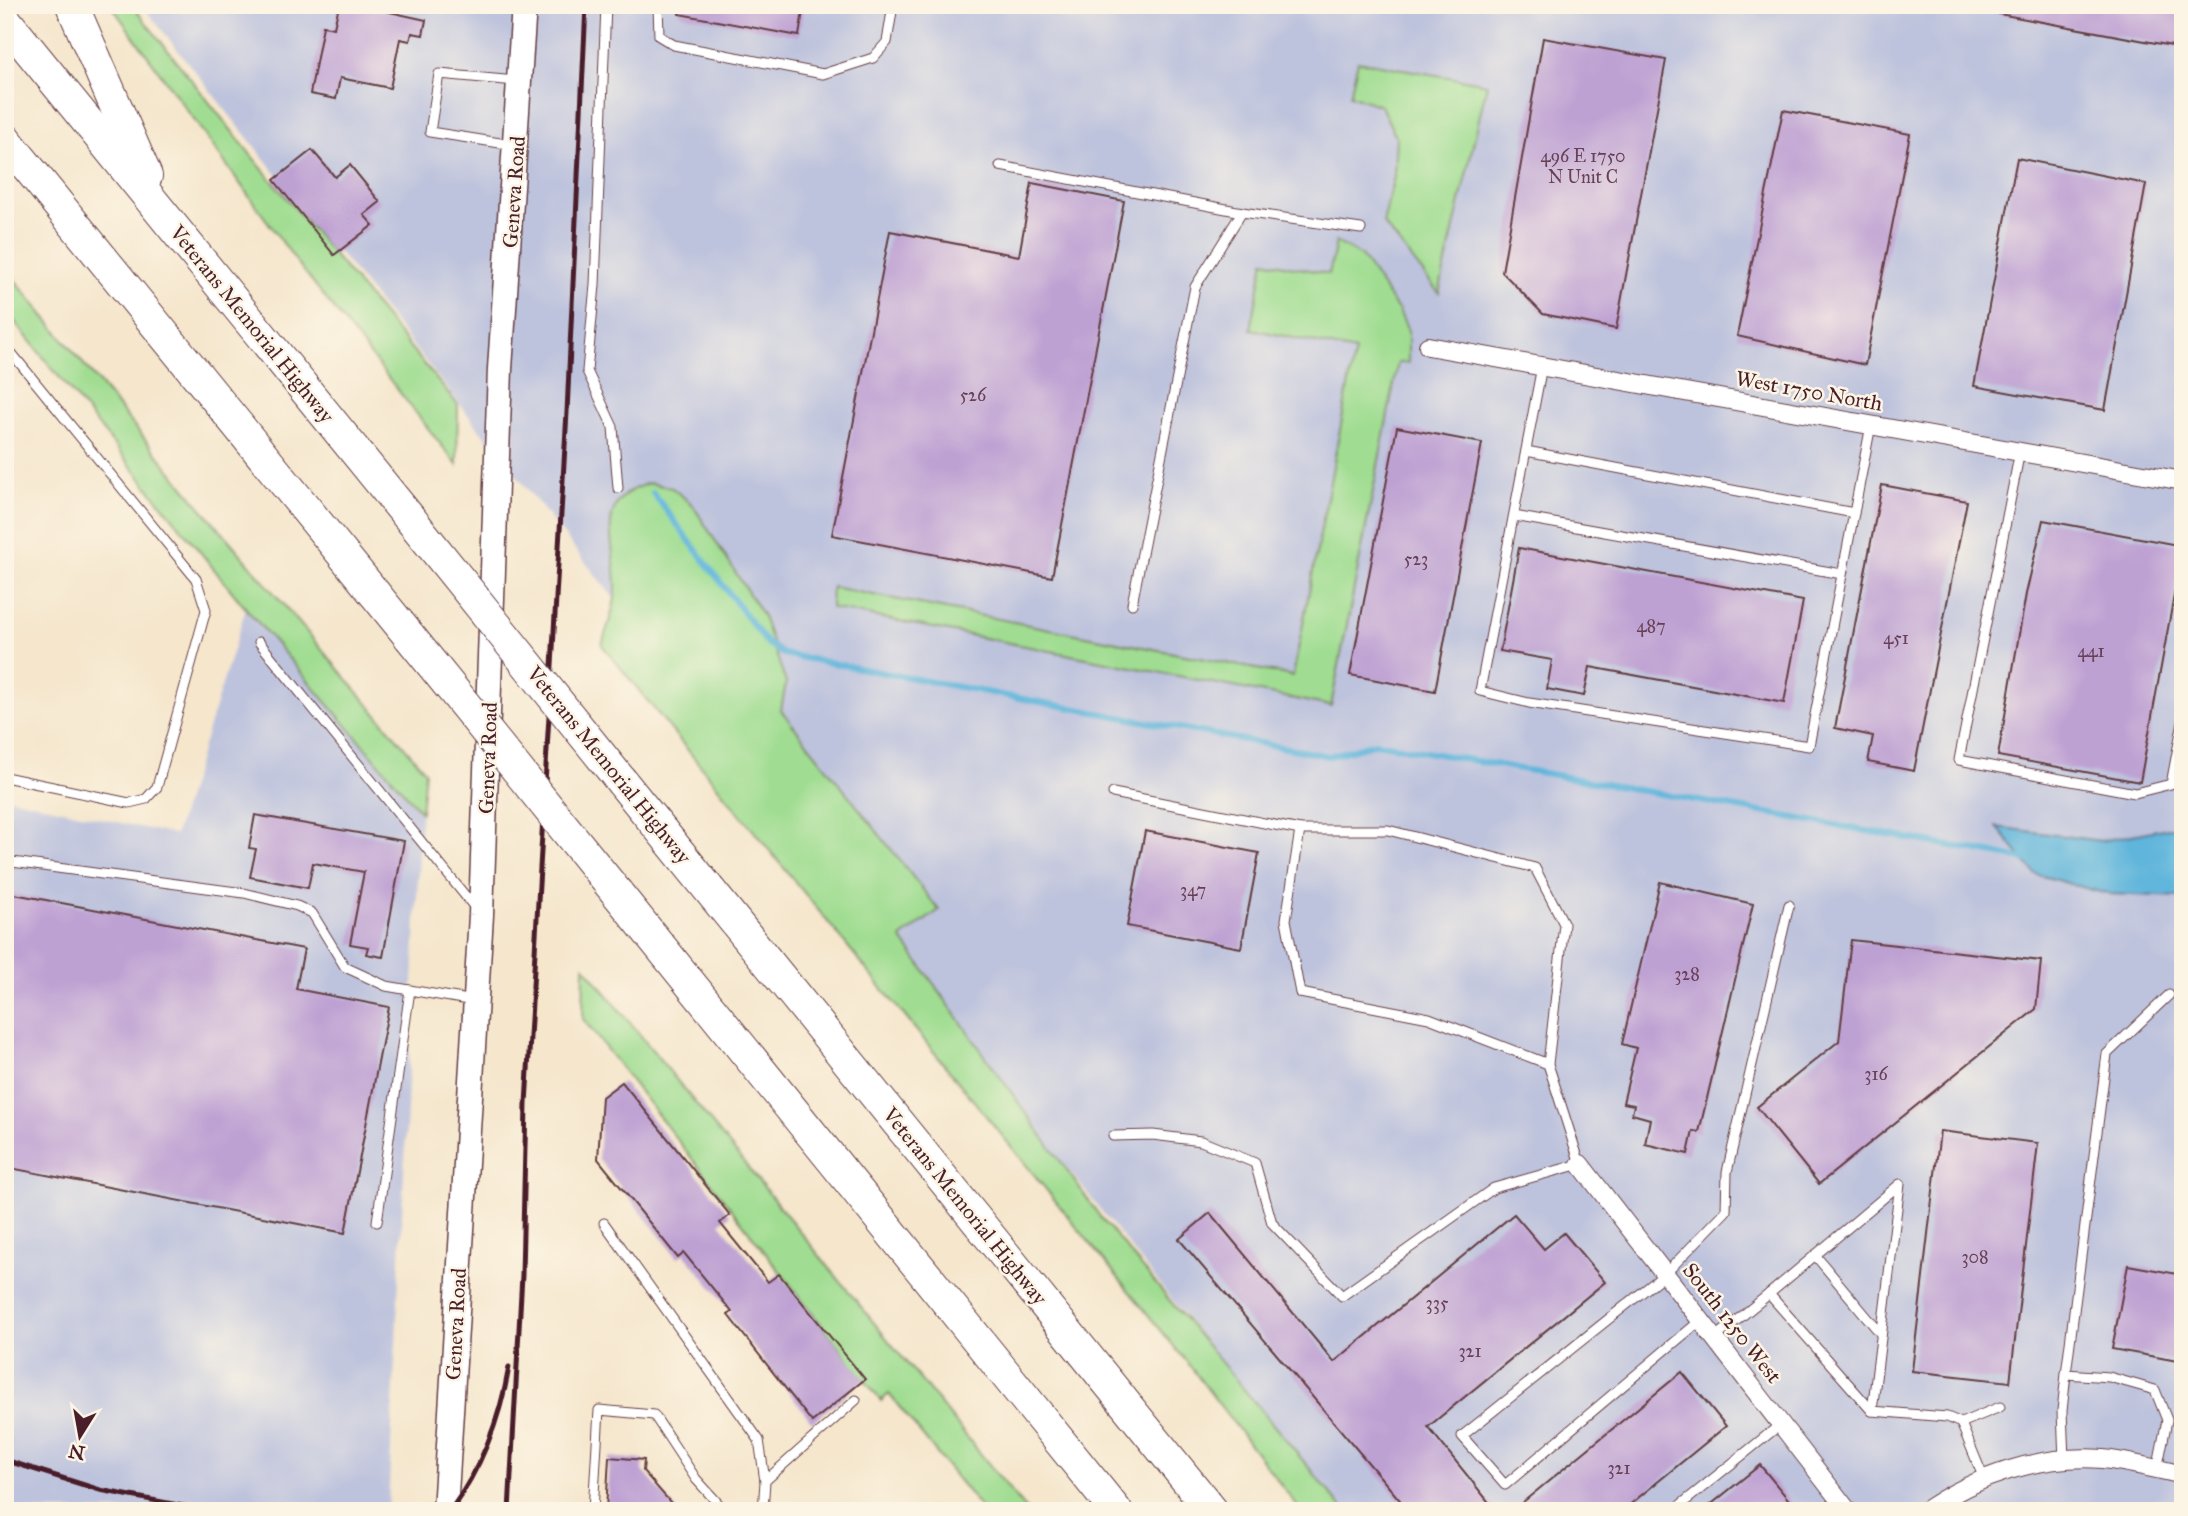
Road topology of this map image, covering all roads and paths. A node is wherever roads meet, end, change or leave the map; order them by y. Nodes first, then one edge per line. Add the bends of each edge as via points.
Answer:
1 (72, 5) edge
2 (524, 5) edge
3 (606, 5) edge
4 (658, 5) edge
5 (893, 5) edge
6 (5, 20) edge
7 (521, 81) junction
8 (517, 146) junction
9 (10, 147) edge
10 (1000, 166) dead end
11 (162, 212) junction
12 (1242, 212) junction
13 (1360, 229) dead end
14 (5, 345) edge
15 (1428, 345) dead end
16 (1542, 366) junction
17 (1871, 425) junction
18 (1526, 451) junction
19 (2020, 452) junction
20 (2183, 481) edge
21 (618, 488) dead end
22 (1854, 513) junction
23 (1514, 516) junction
24 (1842, 574) junction
25 (1132, 604) dead end
26 (259, 642) dead end
27 (2183, 721) edge
28 (5, 777) edge
29 (1112, 793) dead end
30 (1300, 830) junction
31 (5, 861) edge
32 (1789, 905) dead end
33 (481, 915) junction
34 (410, 990) junction
35 (2169, 995) dead end
36 (476, 1001) junction
37 (1548, 1064) junction
38 (1113, 1136) dead end
39 (1580, 1164) junction
40 (377, 1222) dead end
41 (604, 1223) dead end
42 (1815, 1255) junction
43 (1665, 1274) junction
44 (1769, 1294) junction
45 (1701, 1320) junction
46 (1881, 1334) junction
47 (1715, 1338) junction
48 (2066, 1374) junction
49 (856, 1401) dead end
50 (2000, 1407) dead end
51 (1872, 1411) junction
52 (1961, 1423) junction
53 (1781, 1424) junction
54 (2064, 1460) junction
55 (2157, 1469) junction
56 (2183, 1475) edge
57 (1984, 1479) junction
58 (765, 1481) junction
59 (445, 1511) edge
60 (593, 1511) edge
61 (725, 1511) edge
62 (763, 1511) edge
63 (1116, 1511) edge
64 (1212, 1511) edge
65 (1674, 1511) edge
66 (1848, 1511) edge
67 (1925, 1511) edge

1 - 11 highway
2 - 7 main road, Geneva Road
3 - 21 lane via 595,285 587,371 613,427
4 - 5 lane via 659,36 674,45 823,74 873,58 887,42
6 - 11 highway, Veterans Memorial Highway
7 - 8 main road, Geneva Road
7 - 8 lane via 439,74 430,132
8 - 33 main road, Geneva Road via 500,369
9 - 63 highway, bridge
10 - 12 lane
11 - 64 highway, Veterans Memorial Highway, bridge
12 - 13 lane
12 - 25 lane via 1195,288
14 - 28 lane via 196,579 206,610 157,787 146,799 129,803
15 - 16 street, West 1750 North
16 - 17 street, West 1750 North
16 - 18 lane
17 - 19 street, West 1750 North
17 - 22 lane
18 - 22 lane
18 - 23 lane
19 - 20 street, West 1750 North
19 - 27 lane via 1959,760 2135,793 2171,785
22 - 24 lane
23 - 24 lane
23 - 24 lane via 1480,691 1529,702 1810,746
26 - 33 lane
29 - 30 lane
30 - 37 lane via 1286,920 1300,993 1429,1018
30 - 37 lane via 1388,830 1535,868 1564,924
31 - 34 lane via 244,893 297,906 312,913 345,967 386,986
32 - 43 lane via 1727,1172 1726,1211
33 - 36 main road, Geneva Road
34 - 36 lane
34 - 40 lane
35 - 48 lane via 2107,1054
36 - 59 main road, Geneva Road
37 - 39 lane
38 - 39 lane via 1201,1140 1255,1163 1272,1223 1342,1296 1494,1188
39 - 43 street, South 1250 West
41 - 58 lane via 759,1440
42 - 44 lane
42 - 46 lane
42 - 46 lane via 1900,1184
43 - 45 street, South 1250 West
43 - 45 lane via 1462,1436 1505,1485
44 - 47 lane
44 - 51 lane
45 - 47 street, South 1250 West
46 - 51 lane
47 - 53 street, South 1250 West
48 - 54 lane
48 - 55 lane via 2109,1377 2155,1390 2167,1420
49 - 58 lane
50 - 52 lane
51 - 52 lane via 1947,1417
52 - 57 lane
53 - 65 lane
53 - 66 street, South 1250 West
54 - 55 street via 2104,1460
54 - 57 street via 2032,1464
55 - 56 street
57 - 67 street
58 - 62 lane
60 - 61 lane via 599,1410 654,1415 696,1479

